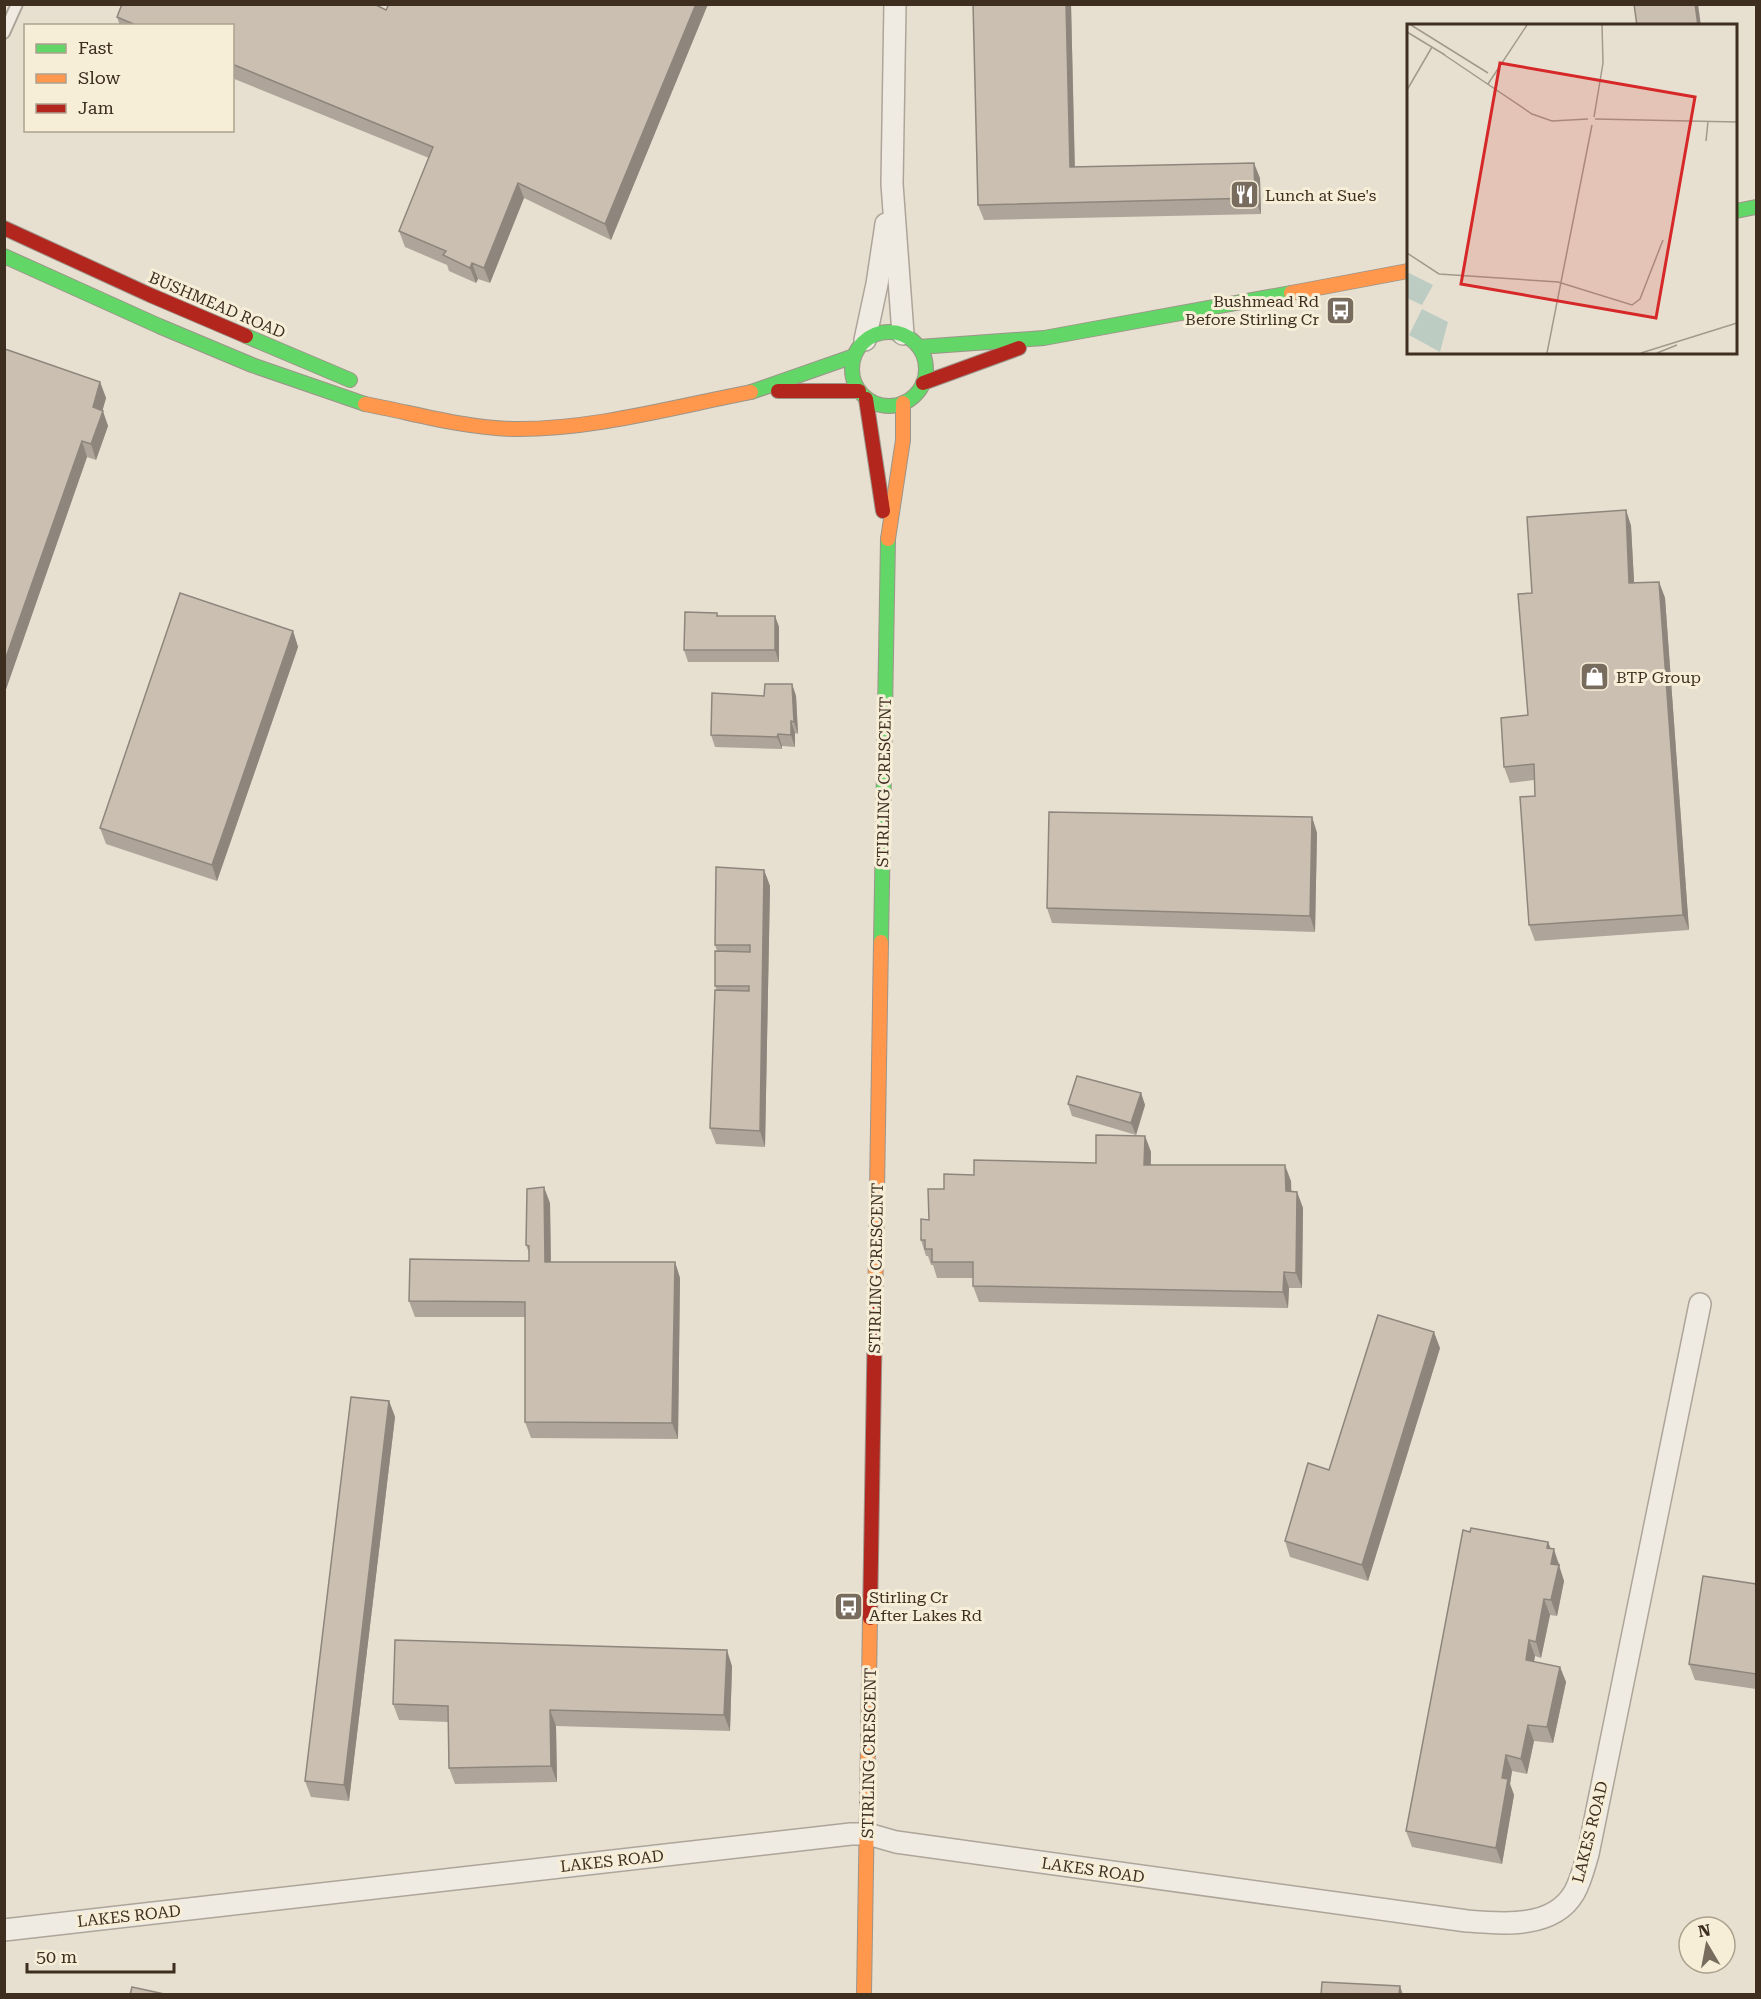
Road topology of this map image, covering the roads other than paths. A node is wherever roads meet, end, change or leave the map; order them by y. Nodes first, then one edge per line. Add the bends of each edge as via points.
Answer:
1 (17, 4) edge
2 (895, 4) edge
3 (4, 33) edge
4 (892, 184) junction
5 (1756, 207) edge
6 (1737, 211) edge
7 (4, 228) edge
8 (4, 256) edge
9 (1407, 271) edge
10 (1044, 338) junction
11 (911, 340) junction
12 (859, 348) junction
13 (923, 383) junction
14 (362, 384) dead end
15 (757, 391) junction
16 (380, 393) dead end
17 (862, 395) junction
18 (903, 403) junction
19 (417, 413) junction
20 (888, 541) junction
21 (1700, 1304) dead end
22 (868, 1834) junction
23 (4, 1930) edge
24 (864, 1995) edge

1 - 3 lane
2 - 4 street
4 - 11 street
4 - 12 street via 877,284
5 - 6 main road
7 - 14 main road, BUSHMEAD ROAD via 150,295
8 - 19 main road via 252,365 361,403
9 - 10 main road
10 - 11 main road
10 - 13 main road
11 - 12 main road via 890,332 877,333
11 - 13 main road via 926,364
12 - 15 main road
12 - 17 main road via 852,374
13 - 18 main road
15 - 17 main road
15 - 19 main road via 546,429 474,425
16 - 19 main road
17 - 18 main road via 878,404
17 - 20 main road, STIRLING CRESCENT
18 - 20 main road, STIRLING CRESCENT via 903,440
20 - 22 main road, STIRLING CRESCENT
21 - 22 street, LAKES ROAD via 1588,1854 1573,1895 1558,1911 1532,1921 1505,1924 1467,1921 896,1842
22 - 23 street, LAKES ROAD
22 - 24 main road, STIRLING CRESCENT

